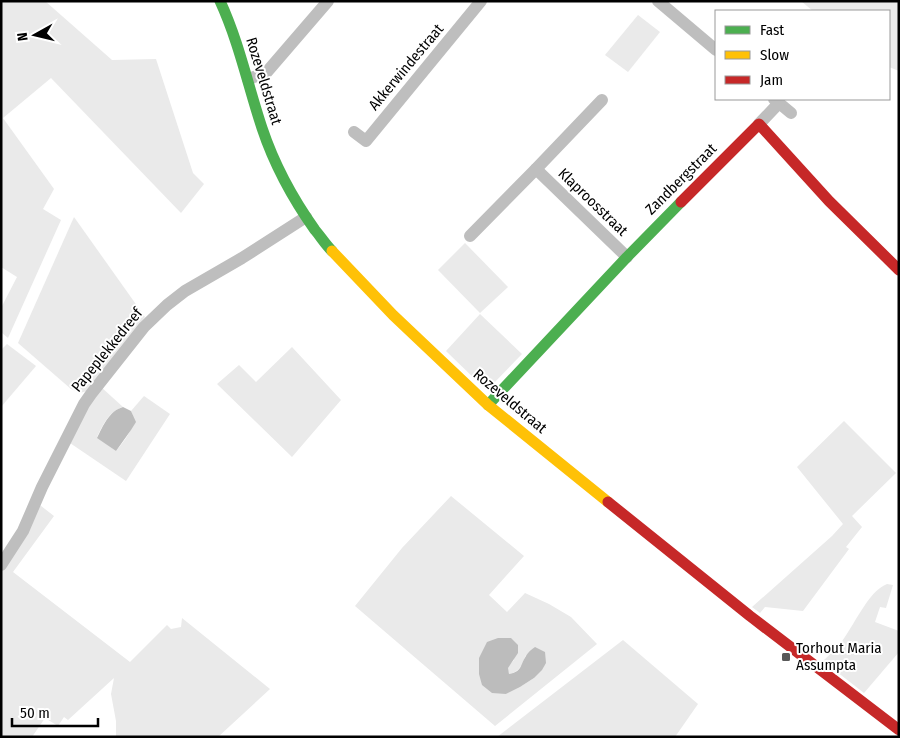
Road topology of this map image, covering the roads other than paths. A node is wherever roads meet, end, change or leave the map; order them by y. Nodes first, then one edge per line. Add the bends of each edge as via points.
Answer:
1 (220, 1) edge
2 (328, 1) edge
3 (481, 1) edge
4 (658, 1) edge
5 (715, 49) edge
6 (248, 79) junction
7 (602, 100) dead end
8 (777, 101) edge
9 (791, 113) dead end
10 (759, 124) junction
11 (354, 132) dead end
12 (536, 169) junction
13 (306, 217) junction
14 (470, 236) dead end
15 (627, 257) junction
16 (899, 270) edge
17 (488, 405) junction
18 (1, 565) edge
19 (899, 730) edge

1 - 6 street, Rozeveldstraat
2 - 6 street via 266,73
3 - 11 street, Akkerwindestraat via 366,141
4 - 5 street
6 - 13 street, Rozeveldstraat via 272,156
7 - 12 street, Klaproosstraat
8 - 9 street
8 - 10 street
10 - 15 street, Zandbergstraat
10 - 16 street
12 - 14 street, Klaproosstraat
12 - 15 street, Klaproosstraat
13 - 17 street, Rozeveldstraat via 328,247 393,315
13 - 18 street, Papeplekkedreef via 185,290 144,327 79,412 23,531
15 - 17 street, Zandbergstraat
17 - 19 street, Rozeveldstraat via 750,616

